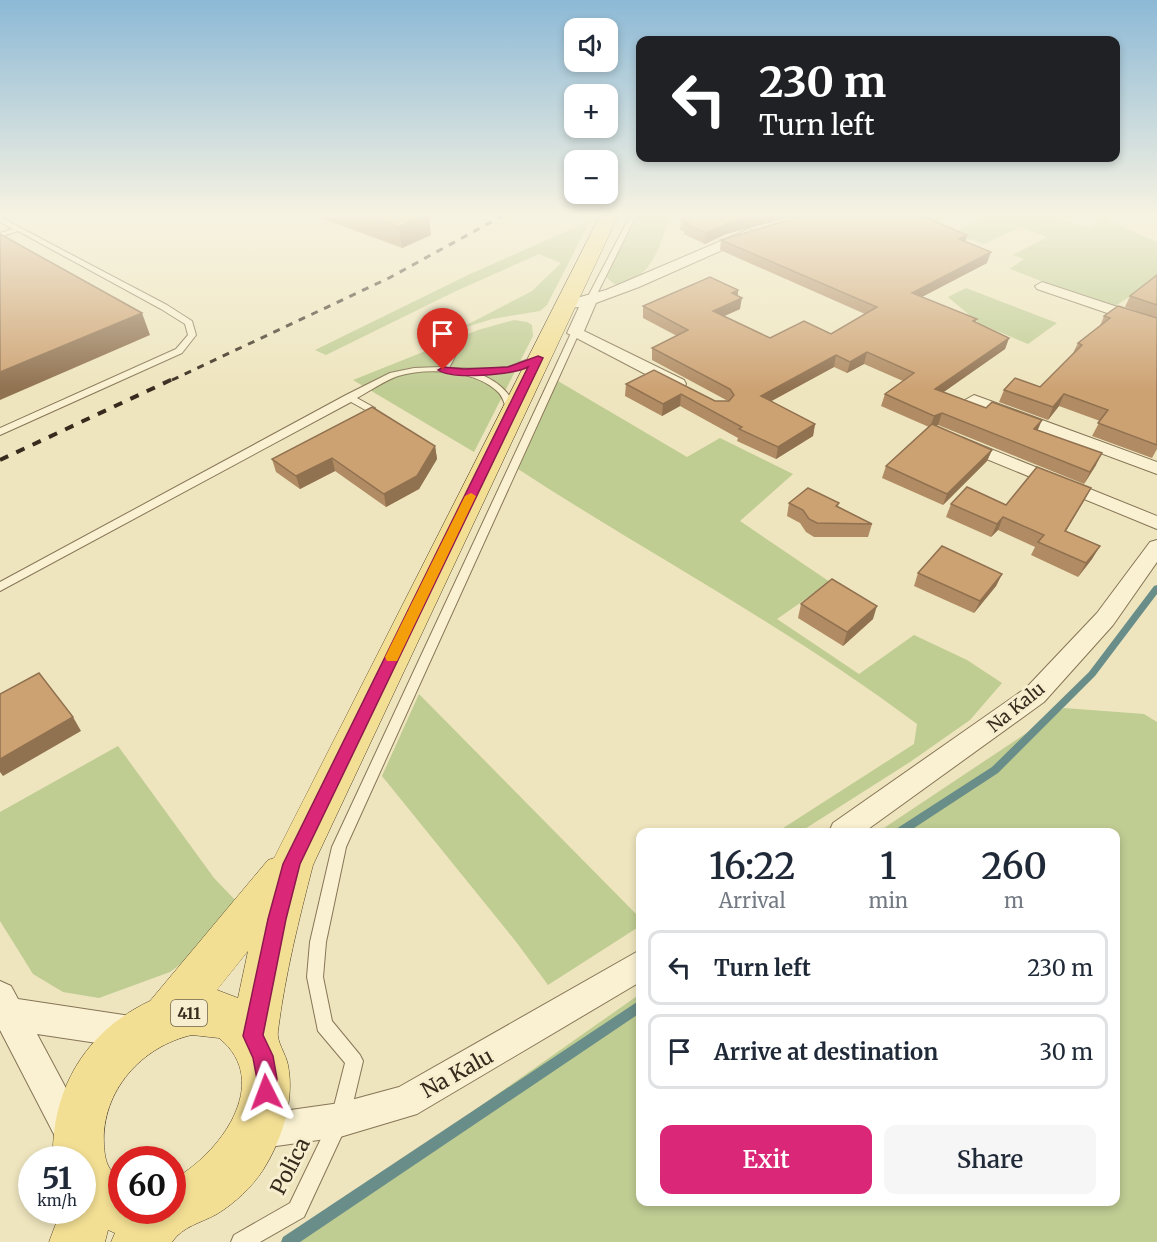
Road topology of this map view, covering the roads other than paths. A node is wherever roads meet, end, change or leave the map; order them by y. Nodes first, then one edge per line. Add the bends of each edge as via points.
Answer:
1 (102, 274) edge
2 (579, 274) edge
3 (603, 274) edge
4 (651, 274) edge
5 (1042, 286) dead end
6 (589, 302) junction
7 (563, 306) junction
8 (1157, 325) edge
9 (575, 333) junction
10 (457, 345) dead end
11 (538, 358) junction
12 (443, 370) junction
13 (464, 372) junction
14 (690, 390) edge
15 (349, 397) junction
16 (975, 400) dead end
17 (372, 410) edge
18 (512, 412) junction
19 (0, 432) edge
20 (946, 436) edge
21 (1157, 468) edge
22 (1157, 523) edge
23 (1157, 547) edge
24 (0, 587) edge
25 (849, 828) edge
26 (292, 864) junction
27 (636, 967) edge
28 (4, 1005) edge
29 (152, 1025) junction
30 (253, 1036) junction
31 (340, 1120) junction
32 (255, 1132) junction
33 (76, 1146) edge
34 (90, 1146) edge
35 (186, 1202) edge
36 (81, 1224) edge
37 (152, 1224) edge
38 (77, 1242) edge
39 (139, 1242) edge
40 (241, 1242) edge

1 - 19 lane via 189,323 192,335 179,351
2 - 7 main road, 411
3 - 6 lane
4 - 6 street
5 - 8 street
6 - 7 street
6 - 9 street
7 - 11 main road, 411
9 - 14 street
9 - 31 lane, Polica via 339,847 318,942 315,977 324,1025 354,1061
10 - 12 lane
11 - 13 lane via 508,370
11 - 18 main road, 411
12 - 13 lane
12 - 15 lane via 393,375
13 - 18 lane via 500,388 510,401
15 - 17 lane
15 - 24 lane
16 - 21 street
18 - 26 main road, 411
20 - 22 street
23 - 25 street, Na Kalu via 1105,619 1035,695
26 - 29 main road, 411
26 - 30 main road, 411
27 - 31 street, Na Kalu via 405,1102
28 - 29 street
28 - 33 street
29 - 30 main road, 411 via 192,1012 216,1013 237,1022
29 - 34 main road, 411 via 102,1069 88,1092
30 - 32 main road via 263,1056 267,1079 265,1105
31 - 32 street, Na Kalu
31 - 40 lane, Polica via 297,1210
32 - 35 main road via 239,1159 216,1183
36 - 38 main road, 411
37 - 39 main road

